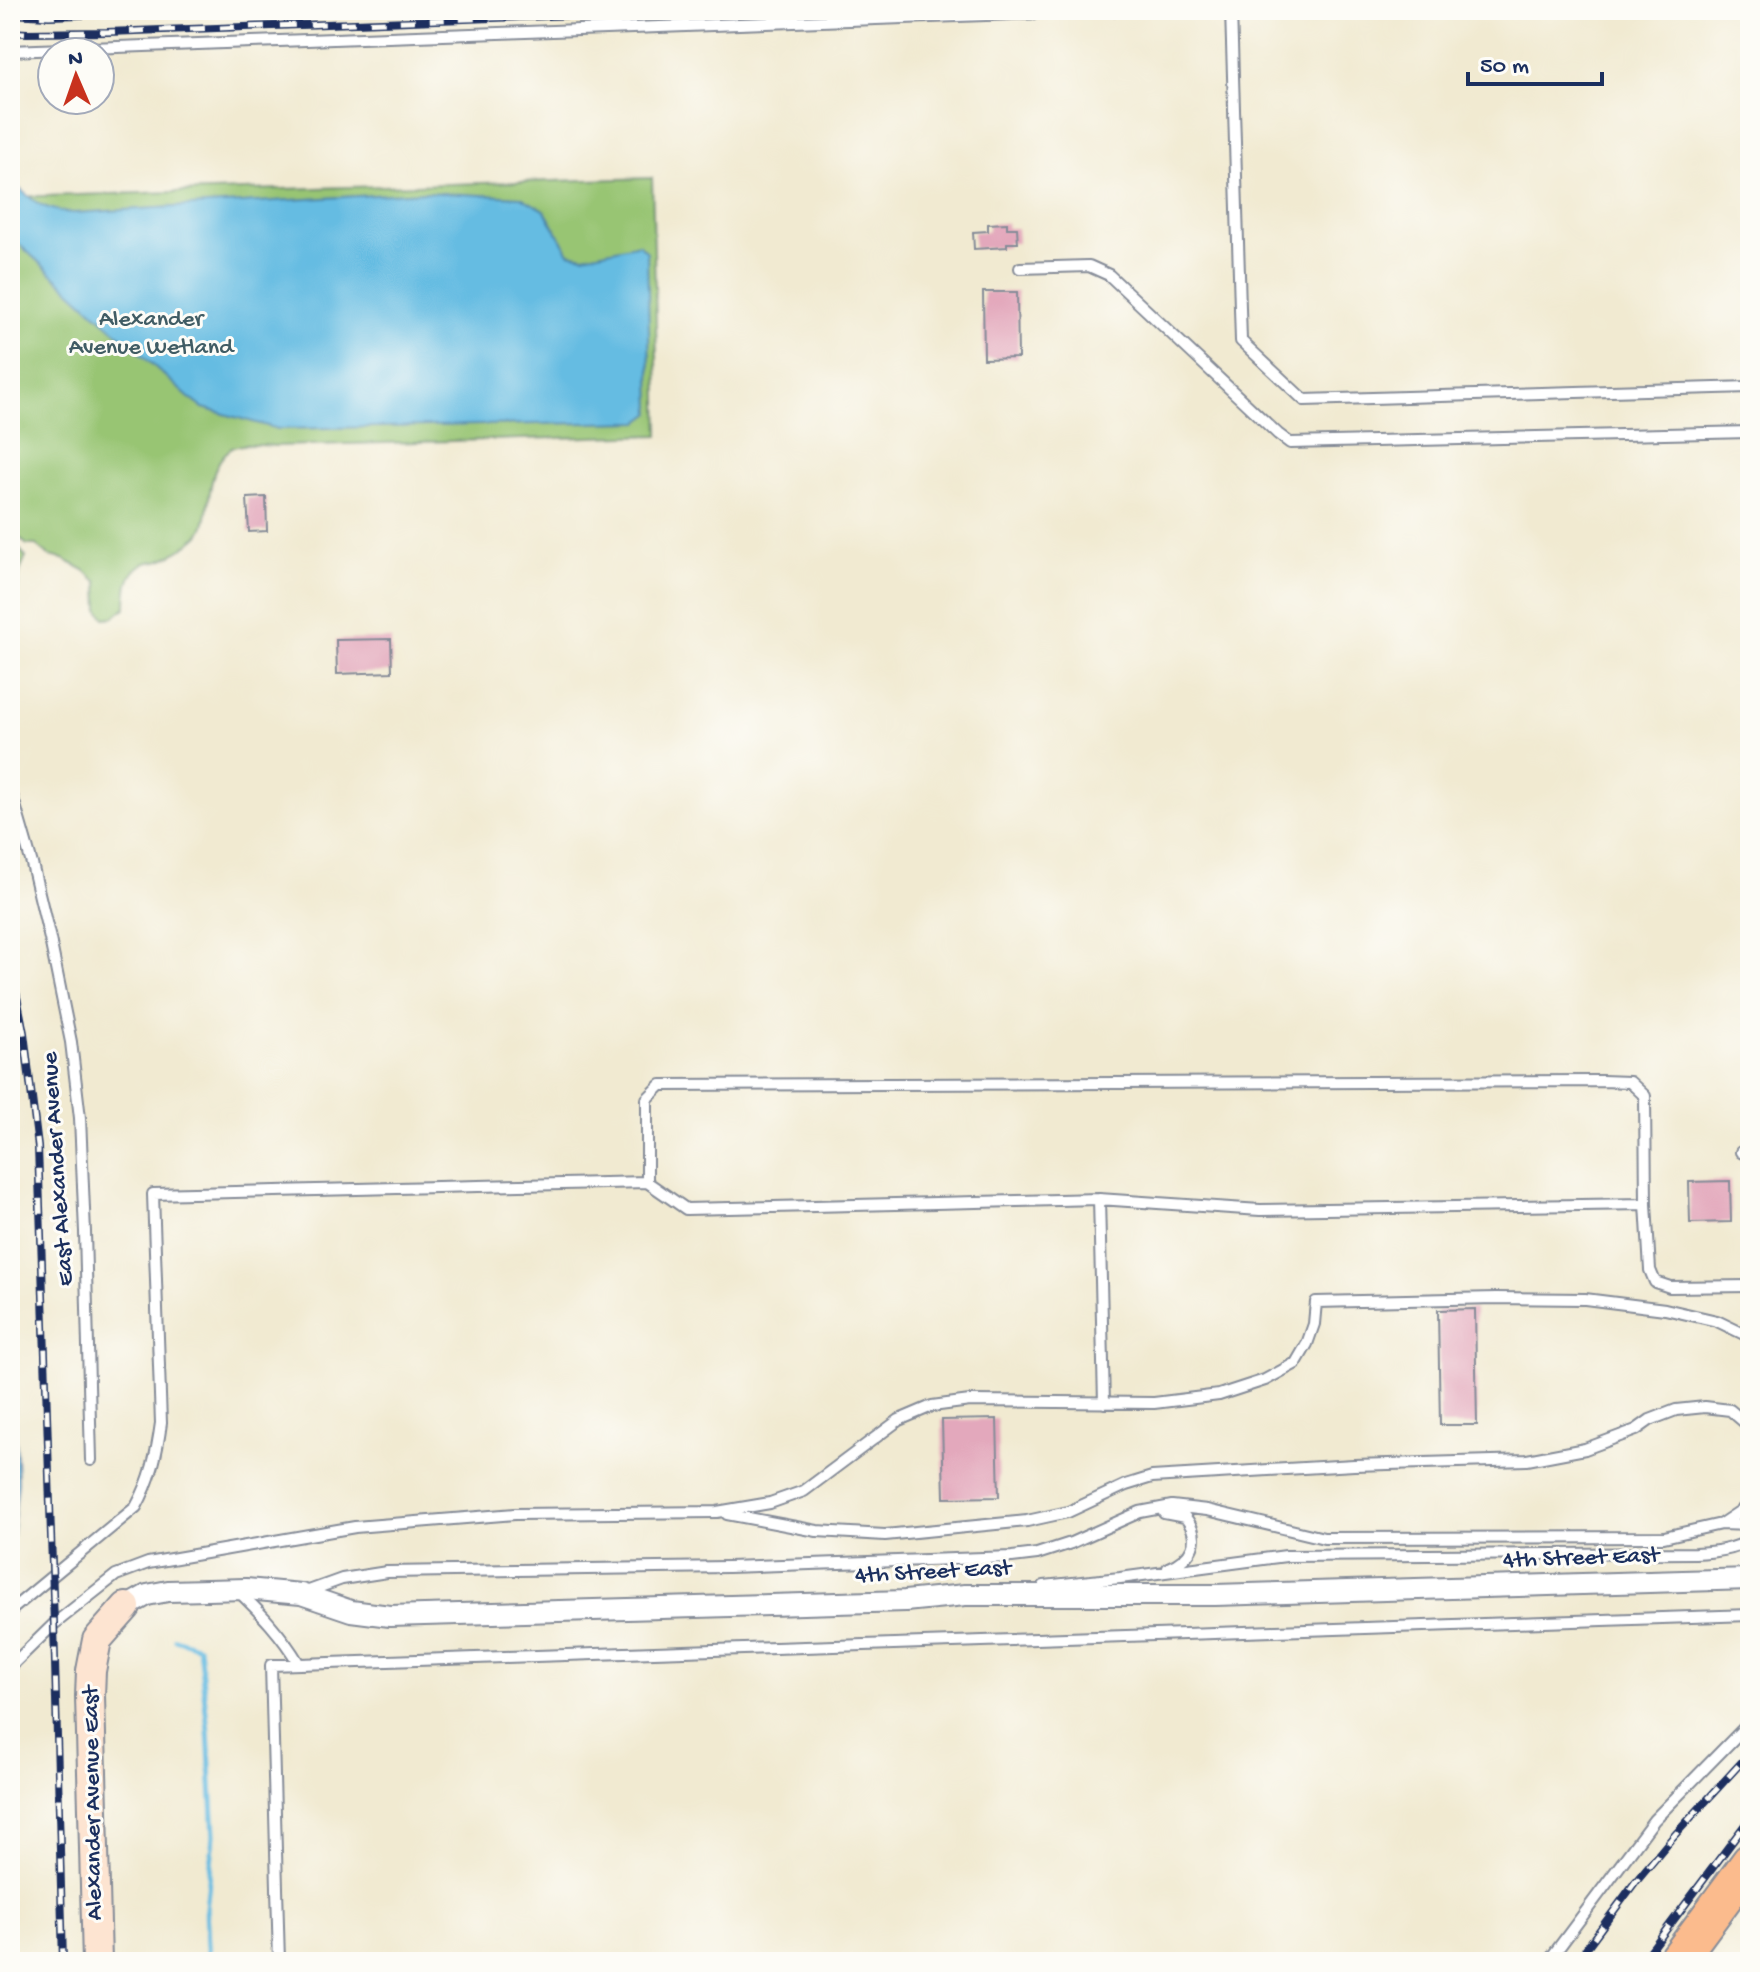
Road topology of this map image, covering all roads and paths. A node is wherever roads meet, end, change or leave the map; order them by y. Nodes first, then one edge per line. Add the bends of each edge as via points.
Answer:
1 (1122, 10) edge
2 (1231, 10) edge
3 (10, 51) edge
4 (1020, 268) dead end
5 (1750, 387) edge
6 (1750, 432) edge
7 (10, 788) edge
8 (647, 1182) junction
9 (1099, 1199) junction
10 (1646, 1204) junction
11 (1750, 1286) edge
12 (1750, 1337) edge
13 (1104, 1403) junction
14 (1750, 1427) edge
15 (91, 1460) dead end
16 (1750, 1502) edge
17 (717, 1512) junction
18 (1140, 1512) junction
19 (1721, 1524) junction
20 (1750, 1525) edge
21 (1750, 1540) edge
22 (1155, 1573) junction
23 (1750, 1579) edge
24 (236, 1589) junction
25 (301, 1594) junction
26 (965, 1595) junction
27 (126, 1607) joint
28 (10, 1611) edge
29 (1750, 1615) edge
30 (299, 1664) junction
31 (10, 1667) edge
32 (1750, 1722) edge
33 (1750, 1862) edge
34 (97, 1962) edge
35 (279, 1962) edge
36 (1548, 1962) edge
37 (1676, 1962) edge

1 - 3 lane
2 - 5 lane via 1241,341 1304,400
4 - 6 lane via 1089,266 1109,275 1290,443
7 - 15 lane, East Alexander Avenue via 47,924 71,1042 81,1132
8 - 9 lane via 686,1209
8 - 10 lane via 647,1099 661,1085 1602,1081 1630,1082 1645,1096
8 - 28 lane via 153,1194 161,1423 146,1489 136,1507
9 - 10 lane via 1260,1210
9 - 13 lane
10 - 11 lane via 1655,1282 1670,1287
12 - 13 lane via 1717,1321 1665,1309 1585,1299 1316,1302 1314,1324 1296,1363 1265,1380 1219,1395
13 - 17 lane via 970,1401 932,1406 899,1420 804,1491
14 - 17 lane via 1730,1410 1676,1410 1585,1449 1527,1460 1152,1477 1068,1512 1027,1521 885,1535 817,1531
16 - 19 lane
17 - 31 lane via 515,1514 355,1527 148,1563 116,1575
18 - 19 lane via 1172,1506 1207,1510 1324,1538 1664,1537
18 - 22 lane via 1185,1517 1195,1536 1191,1552 1180,1563
18 - 25 lane via 1071,1543 1012,1557 387,1572 342,1579
19 - 20 lane
21 - 22 lane via 1695,1553 1286,1556
22 - 26 lane
23 - 26 street, 4th Street East via 1215,1595
24 - 25 street, 4th Street East
24 - 27 street, 4th Street East via 168,1591
24 - 30 lane via 269,1621
25 - 26 street, 4th Street East via 351,1611 390,1616
27 - 34 street, Alexander Avenue East via 97,1640 91,1671
29 - 30 lane
30 - 35 lane via 271,1665
32 - 36 lane via 1654,1820
33 - 37 highway

